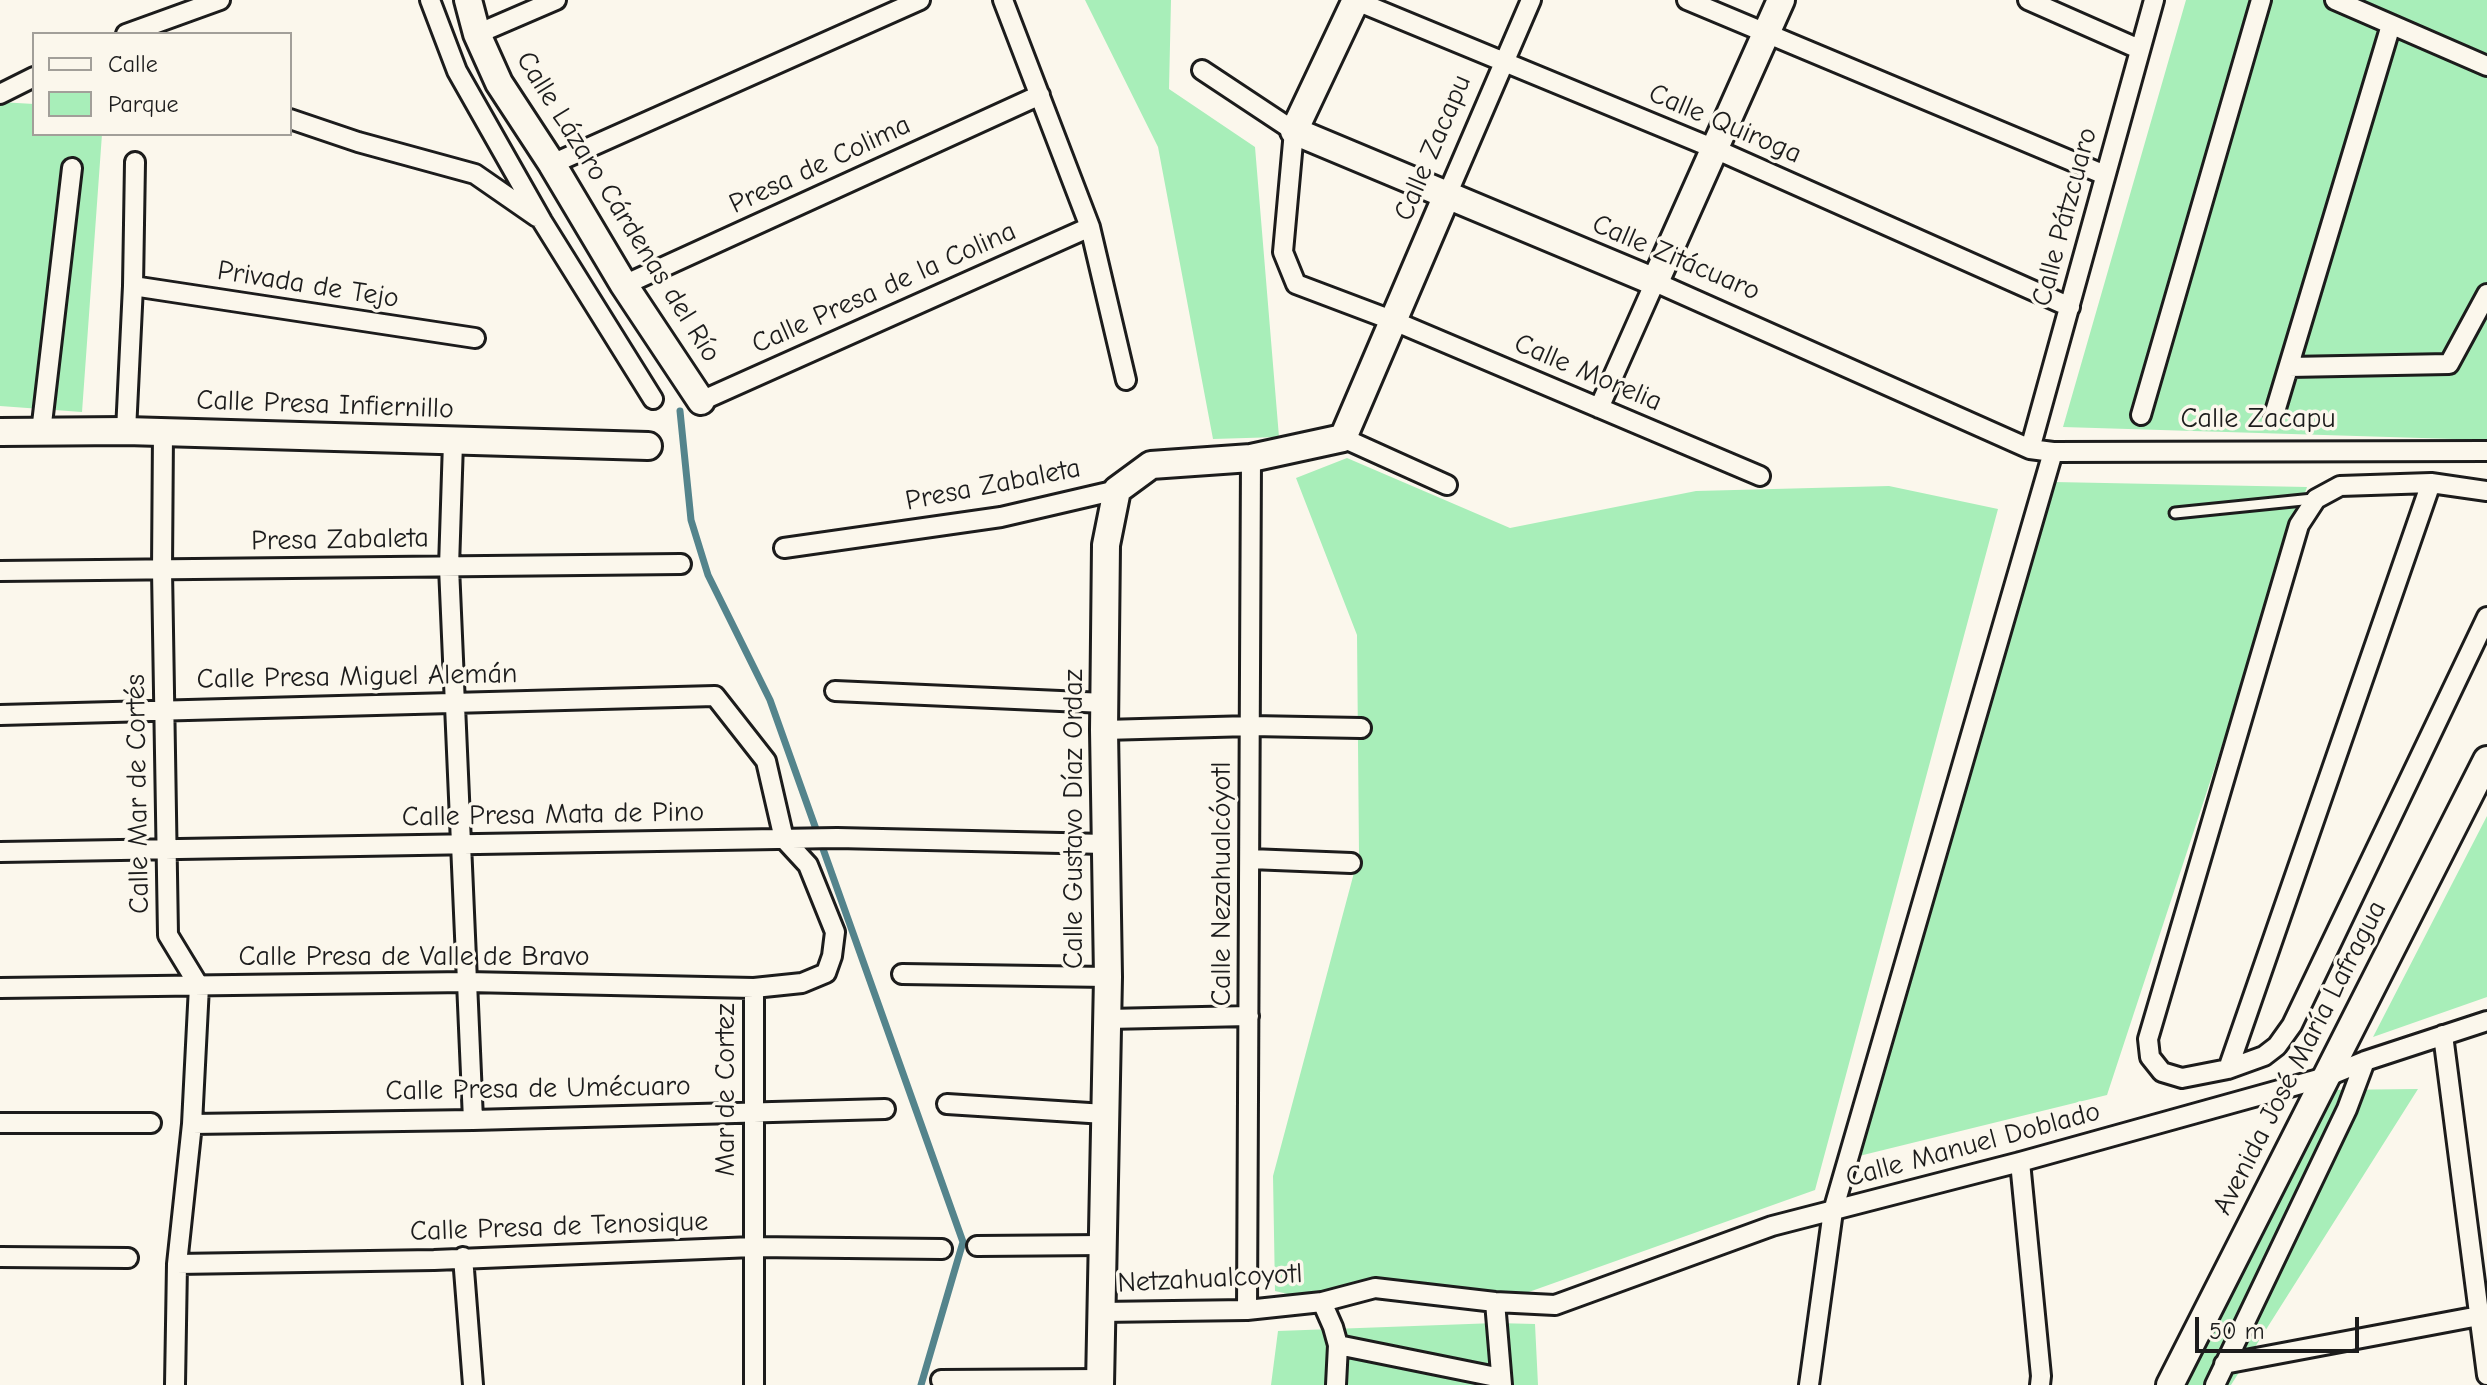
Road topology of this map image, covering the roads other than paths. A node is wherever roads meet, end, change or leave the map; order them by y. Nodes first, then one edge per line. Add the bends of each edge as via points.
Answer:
1 (220, 0) edge
2 (430, 0) edge
3 (468, 0) edge
4 (556, 0) edge
5 (920, 0) edge
6 (1003, 0) edge
7 (1355, 0) edge
8 (1531, 0) edge
9 (1687, 0) edge
10 (1781, 0) edge
11 (2028, 0) edge
12 (2154, 0) edge
13 (2261, 0) edge
14 (2335, 0) edge
15 (2391, 25) junction
16 (132, 32) edge
17 (477, 34) junction
18 (1766, 34) junction
19 (2139, 49) junction
20 (1504, 62) junction
21 (2487, 66) edge
22 (1202, 70) dead end
23 (32, 78) edge
24 (0, 94) edge
25 (1040, 95) junction
26 (292, 120) edge
27 (1294, 131) junction
28 (1715, 149) junction
29 (135, 162) dead end
30 (552, 164) junction
31 (72, 168) dead end
32 (2105, 175) junction
33 (1447, 195) junction
34 (542, 221) junction
35 (1090, 227) junction
36 (1655, 282) junction
37 (624, 285) junction
38 (133, 286) junction
39 (2487, 294) edge
40 (2070, 307) junction
41 (1394, 321) junction
42 (475, 338) dead end
43 (2289, 367) junction
44 (1126, 380) dead end
45 (653, 399) dead end
46 (701, 401) joint
47 (1599, 408) junction
48 (2141, 415) dead end
49 (2274, 415) dead end
50 (126, 431) junction
51 (0, 432) edge
52 (41, 432) junction
53 (163, 432) junction
54 (1343, 438) junction
55 (453, 442) junction
56 (648, 446) dead end
57 (2030, 449) junction
58 (2487, 451) edge
59 (2053, 452) junction
60 (1251, 458) junction
61 (1760, 476) dead end
62 (2431, 483) junction
63 (1447, 485) dead end
64 (1117, 490) junction
65 (2487, 491) edge
66 (2316, 499) junction
67 (2175, 513) dead end
68 (784, 548) dead end
69 (681, 564) dead end
70 (449, 567) junction
71 (162, 570) junction
72 (0, 571) edge
73 (2487, 617) edge
74 (835, 691) dead end
75 (455, 703) junction
76 (1105, 703) junction
77 (164, 710) junction
78 (0, 715) edge
79 (1251, 726) junction
80 (1361, 728) dead end
81 (1104, 730) junction
82 (2487, 760) edge
83 (784, 839) junction
84 (1106, 844) junction
85 (461, 845) junction
86 (167, 849) junction
87 (0, 852) edge
88 (1250, 859) junction
89 (1351, 863) dead end
90 (902, 974) dead end
91 (1108, 977) junction
92 (467, 982) junction
93 (199, 986) junction
94 (0, 988) edge
95 (754, 988) junction
96 (1249, 1016) junction
97 (1107, 1019) junction
98 (2487, 1021) edge
99 (2443, 1035) junction
100 (2365, 1061) junction
101 (2228, 1069) junction
102 (2207, 1075) junction
103 (2326, 1077) junction
104 (947, 1104) dead end
105 (885, 1109) dead end
106 (2208, 1110) junction
107 (753, 1112) junction
108 (1105, 1114) junction
109 (473, 1120) junction
110 (0, 1123) edge
111 (151, 1123) dead end
112 (192, 1124) junction
113 (2020, 1162) junction
114 (1833, 1211) junction
115 (1103, 1245) junction
116 (977, 1246) dead end
117 (753, 1247) junction
118 (942, 1249) dead end
119 (0, 1257) edge
120 (463, 1257) junction
121 (128, 1258) dead end
122 (177, 1264) junction
123 (1472, 1300) joint
124 (1322, 1302) junction
125 (1495, 1302) junction
126 (1247, 1310) junction
127 (1100, 1312) junction
128 (2479, 1316) junction
129 (1338, 1345) junction
130 (2224, 1364) junction
131 (2487, 1375) edge
132 (941, 1380) dead end
133 (1501, 1381) edge
134 (1100, 1382) edge
135 (175, 1385) edge
136 (473, 1385) edge
137 (754, 1385) edge
138 (1336, 1385) edge
139 (1809, 1385) edge
140 (2040, 1385) edge
141 (2170, 1385) edge
142 (2215, 1385) edge

1 - 16 street
2 - 34 street via 457,71
3 - 17 street, Calle Lázaro Cárdenas del Río
4 - 17 street
5 - 30 street
6 - 25 street
7 - 20 street, Calle Quiroga
7 - 27 street
8 - 20 street, Calle Zacapu
9 - 18 street
10 - 18 street
11 - 19 street
12 - 19 street, Calle Pátzcuaro
13 - 48 street
14 - 15 street
15 - 21 street
15 - 43 street
17 - 30 street, Calle Lázaro Cárdenas del Río via 499,83
18 - 28 street
18 - 32 street
19 - 32 street, Calle Pátzcuaro
20 - 28 street, Calle Quiroga
20 - 33 street, Calle Zacapu
22 - 27 street
23 - 24 street
25 - 35 street
25 - 37 street, Presa de Colima
26 - 34 street via 475,174
27 - 33 street, Calle Zitácuaro
27 - 41 street, Calle Morelia via 1283,252 1296,284
28 - 36 street
28 - 40 street, Calle Quiroga
29 - 38 street
30 - 37 street, Calle Lázaro Cárdenas del Río
31 - 52 street
32 - 40 street, Calle Pátzcuaro
33 - 36 street, Calle Zitácuaro
33 - 41 street, Calle Zacapu
34 - 45 street
35 - 44 street
35 - 46 street, Calle Presa de la Colina
36 - 47 street
36 - 57 street, Calle Zitácuaro
37 - 46 street, Calle Lázaro Cárdenas del Río
38 - 42 street, Privada de Tejo
38 - 50 street
39 - 43 street via 2449,364
40 - 57 street, Calle Pátzcuaro
41 - 47 street, Calle Morelia
41 - 54 street, Calle Zacapu
43 - 49 street
47 - 61 street, Calle Morelia
50 - 52 street, Calle Presa Infiernillo
50 - 53 street, Calle Presa Infiernillo
51 - 52 street, Calle Presa Infiernillo
53 - 55 street, Calle Presa Infiernillo
53 - 71 street, Calle Mar de Cortés
54 - 60 street
54 - 63 street
55 - 56 street, Calle Presa Infiernillo
55 - 70 street
57 - 59 street, Calle Zacapu
58 - 59 street, Calle Zacapu
59 - 114 street
60 - 64 street via 1151,465
60 - 79 street, Calle Nezahualcóyotl
62 - 65 street
62 - 66 street via 2340,486
62 - 101 street
64 - 68 street, Presa Zabaleta via 1001,517
64 - 76 street, Calle Gustavo Díaz Ordaz via 1106,545
66 - 67 lane
66 - 102 street via 2299,525 2148,1039 2150,1057 2162,1072 2182,1078
69 - 70 street, Presa Zabaleta
70 - 71 street, Presa Zabaleta
70 - 75 street
71 - 72 street, Presa Zabaleta
71 - 77 street, Calle Mar de Cortés
73 - 101 street via 2292,1025 2264,1056
74 - 76 street
75 - 77 street, Calle Presa Miguel Alemán
75 - 83 street, Calle Presa Miguel Alemán via 715,696 766,761
75 - 85 street
76 - 81 street, Calle Gustavo Díaz Ordaz
77 - 78 street, Calle Presa Miguel Alemán
77 - 86 street, Calle Mar de Cortés
79 - 80 street
79 - 81 street
79 - 88 street, Calle Nezahualcóyotl
81 - 84 street, Calle Gustavo Díaz Ordaz
82 - 103 street, Avenida José María Lafragua
83 - 84 street, Calle Presa Mata de Pino
83 - 85 street, Calle Presa Mata de Pino
83 - 95 street, Calle Presa de Valle de Bravo via 808,865 835,932 832,956 826,973 802,983
84 - 91 street, Calle Gustavo Díaz Ordaz
85 - 86 street, Calle Presa Mata de Pino
85 - 92 street
86 - 87 street, Calle Presa Mata de Pino
86 - 93 street, Calle Mar de Cortés via 168,935
88 - 89 street
88 - 96 street, Calle Nezahualcóyotl
90 - 91 street
91 - 97 street, Calle Gustavo Díaz Ordaz
92 - 93 street, Calle Presa de Valle de Bravo
92 - 95 street, Calle Presa de Valle de Bravo
92 - 109 street
93 - 94 street, Calle Presa de Valle de Bravo
93 - 112 street
95 - 107 street, Mar de Cortez
96 - 97 street
96 - 126 street, Calle Nezahualcóyotl
97 - 108 street, Calle Gustavo Díaz Ordaz
98 - 99 street, Calle Manuel Doblado
99 - 100 street, Calle Manuel Doblado
99 - 128 street
100 - 103 street, Calle Manuel Doblado
100 - 130 street
101 - 102 street
102 - 106 street
103 - 106 street, Calle Manuel Doblado
103 - 141 street, Avenida José María Lafragua
104 - 108 street
105 - 107 street, Calle Presa de Umécuaro
106 - 113 street, Calle Manuel Doblado
107 - 109 street, Calle Presa de Umécuaro
107 - 117 street, Mar de Cortez
108 - 115 street, Calle Gustavo Díaz Ordaz
109 - 112 street, Calle Presa de Umécuaro
110 - 111 street
112 - 122 street
113 - 114 street, Calle Manuel Doblado
113 - 140 street
114 - 125 street, Calle Manuel Doblado via 1772,1226 1555,1305
114 - 139 street
115 - 116 street
115 - 127 street, Calle Gustavo Díaz Ordaz
117 - 118 street, Calle Presa de Tenosique
117 - 120 street, Calle Presa de Tenosique
117 - 137 street, Mar de Cortez
119 - 121 street
120 - 122 street, Calle Presa de Tenosique
120 - 136 street
122 - 135 street
123 - 124 street, Netzahualcoyotl via 1375,1288
123 - 125 street, Calle Manuel Doblado
124 - 126 street, Netzahualcoyotl
124 - 129 street
125 - 133 street
126 - 127 street, Netzahualcoyotl
127 - 134 street, Calle Gustavo Díaz Ordaz
128 - 130 street
128 - 131 street
129 - 133 street
129 - 138 street
130 - 142 street
132 - 134 street

